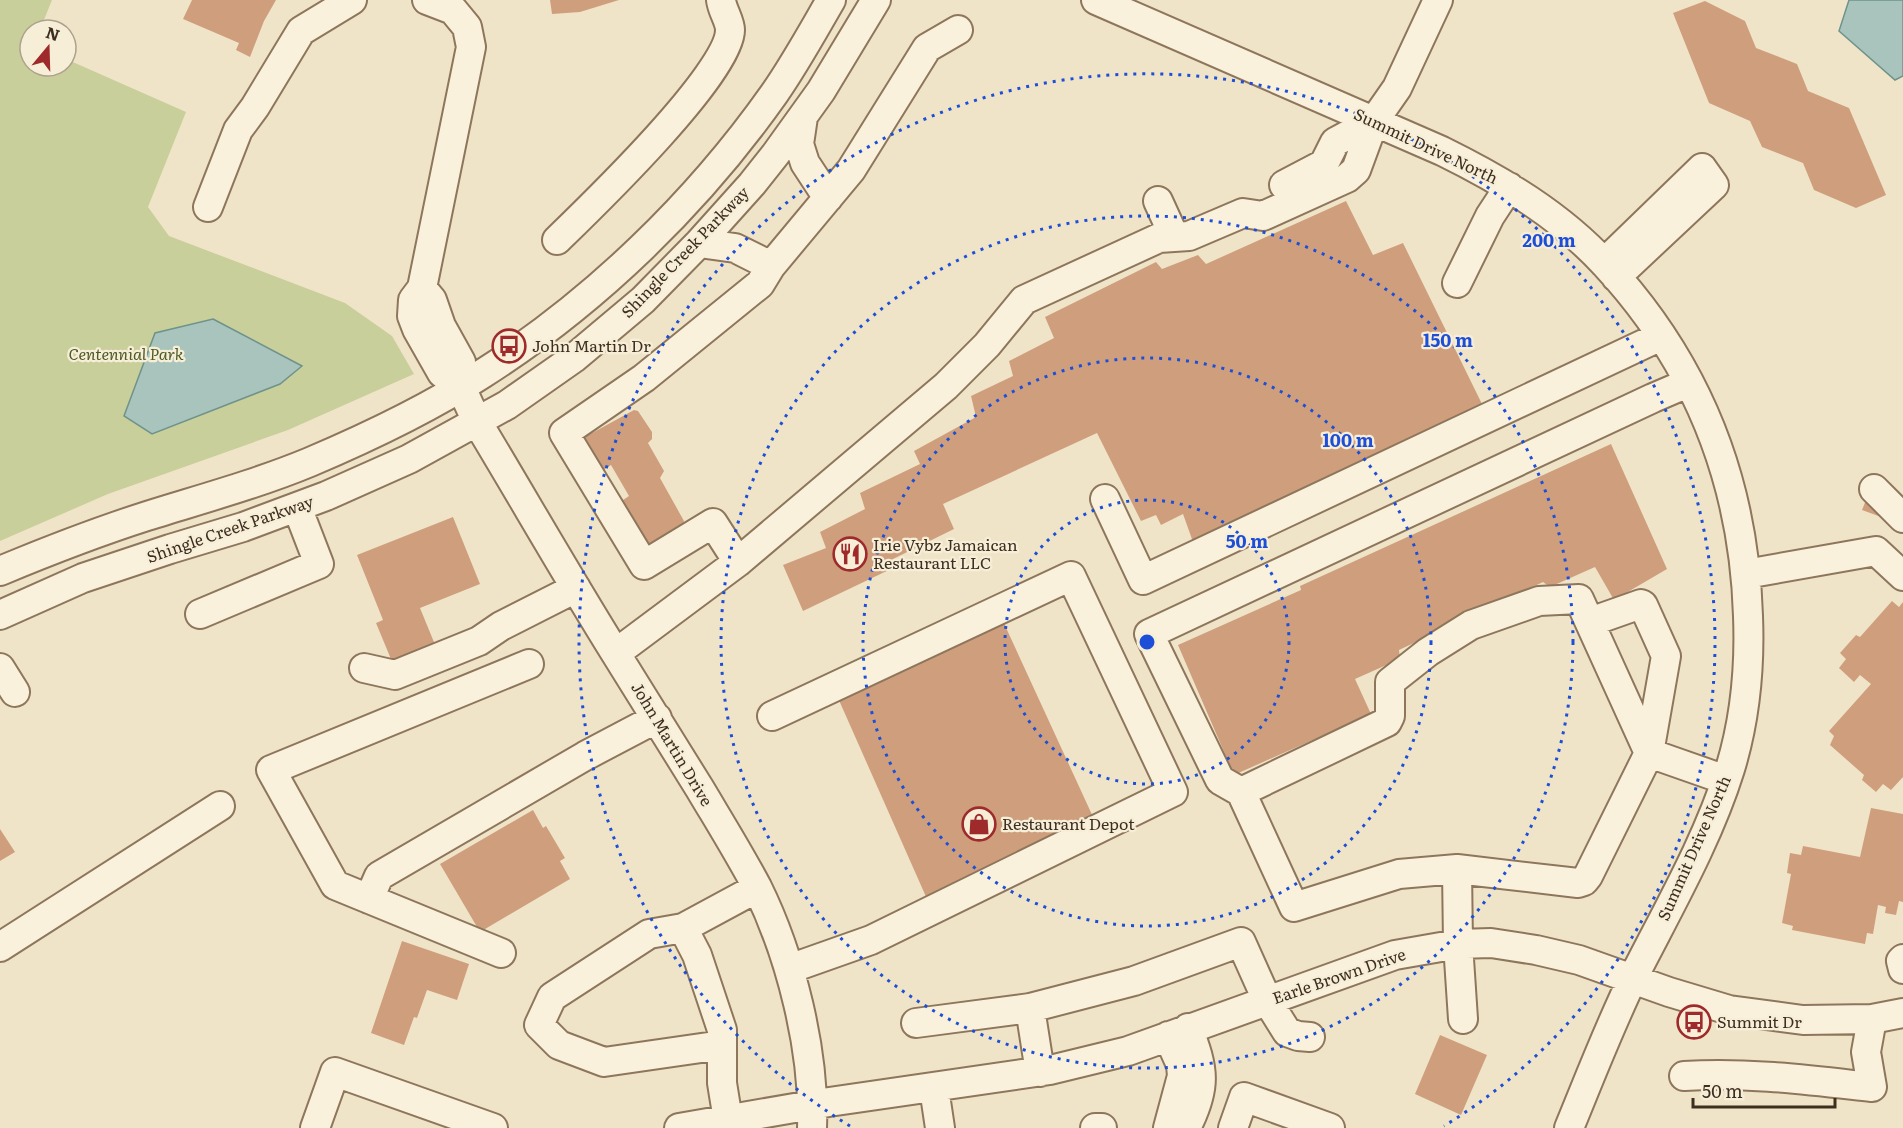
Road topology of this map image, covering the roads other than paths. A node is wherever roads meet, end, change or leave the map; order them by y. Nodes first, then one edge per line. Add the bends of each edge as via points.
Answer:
1 (352, 0) edge
2 (427, 0) edge
3 (721, 0) edge
4 (831, 0) edge
5 (876, 0) edge
6 (1096, 0) edge
7 (1438, 0) edge
8 (958, 30) dead end
9 (803, 117) junction
10 (1374, 121) junction
11 (1708, 177) dead end
12 (1509, 187) junction
13 (828, 198) junction
14 (1158, 201) dead end
15 (208, 207) dead end
16 (1174, 237) junction
17 (557, 240) dead end
18 (699, 243) junction
19 (771, 266) junction
20 (1610, 270) junction
21 (1457, 283) dead end
22 (1661, 336) junction
23 (1688, 383) junction
24 (461, 387) junction
25 (476, 420) junction
26 (1874, 489) dead end
27 (1105, 499) dead end
28 (297, 507) junction
29 (1903, 518) edge
30 (1903, 523) edge
31 (1876, 552) junction
32 (738, 562) junction
33 (0, 571) edge
34 (1746, 574) junction
35 (1903, 576) edge
36 (576, 588) junction
37 (200, 614) dead end
38 (0, 615) edge
39 (1590, 622) junction
40 (616, 653) junction
41 (529, 664) dead end
42 (0, 668) edge
43 (364, 668) dead end
44 (15, 692) dead end
45 (772, 716) dead end
46 (657, 718) junction
47 (1649, 753) junction
48 (1726, 780) junction
49 (1241, 792) junction
50 (220, 806) dead end
51 (1457, 869) junction
52 (757, 888) junction
53 (369, 899) junction
54 (683, 928) junction
55 (1458, 944) junction
56 (0, 947) edge
57 (501, 953) dead end
58 (1903, 959) edge
59 (789, 969) junction
60 (1903, 969) edge
61 (1632, 980) junction
62 (1267, 1000) junction
63 (1030, 1008) junction
64 (1903, 1013) edge
65 (1463, 1019) dead end
66 (1872, 1019) junction
67 (916, 1023) dead end
68 (1178, 1032) junction
69 (1310, 1037) dead end
70 (722, 1045) junction
71 (1040, 1072) junction
72 (1684, 1076) dead end
73 (934, 1088) junction
74 (812, 1116) edge
75 (728, 1120) junction
76 (315, 1128) edge
77 (493, 1128) edge
78 (679, 1128) edge
79 (940, 1128) edge
80 (1095, 1128) edge
81 (1102, 1128) edge
82 (1168, 1128) edge
83 (1185, 1128) edge
84 (1233, 1128) edge
85 (1330, 1128) edge
86 (1569, 1128) edge

1 - 15 street via 301,31 238,130
2 - 24 street via 453,10 467,27 471,47 422,288 413,300 412,316 442,373
3 - 17 street via 730,31 723,53 708,77 637,162
4 - 24 street, Shingle Creek Parkway via 774,94 724,159 665,224 602,284 537,336
5 - 9 street, Shingle Creek Parkway
6 - 10 street, Summit Drive North
7 - 10 street via 1397,88
8 - 13 street via 927,48 851,170
9 - 13 street via 799,144 805,163
9 - 18 street, Shingle Creek Parkway via 752,184
10 - 12 street, Summit Drive North via 1452,155
10 - 16 street via 1356,170 1347,178 1263,216 1243,213 1189,236
11 - 20 street
12 - 20 street, Summit Drive North via 1558,221
12 - 21 street
13 - 19 street
14 - 16 street
16 - 32 street via 1159,238 1024,300 946,386
18 - 19 street via 735,248
18 - 25 street, Shingle Creek Parkway via 643,300 574,358 507,405
19 - 32 street via 760,284 644,378 564,433 644,565 713,523
20 - 22 street, Summit Drive North
22 - 23 street, Summit Drive North
22 - 27 street via 1143,580
23 - 34 street, Summit Drive North via 1710,426 1732,492
23 - 49 street via 1149,634 1220,780
24 - 25 street, John Martin Drive
24 - 33 street, Shingle Creek Parkway via 383,429 308,462 64,544
25 - 28 street, Shingle Creek Parkway via 409,459
25 - 36 street, John Martin Drive
26 - 29 street
28 - 37 street via 319,564
28 - 38 street, Shingle Creek Parkway via 83,578
30 - 31 street
31 - 34 street
31 - 35 street
32 - 40 street
34 - 48 street, Summit Drive North via 1749,654 1742,711
36 - 40 street, John Martin Drive
36 - 43 street via 479,641 395,675
39 - 47 street
39 - 47 street via 1642,604 1665,652
39 - 49 street via 1577,598 1539,601 1471,625 1390,682 1387,722
40 - 46 street, John Martin Drive
41 - 53 street via 271,770 335,885
42 - 44 street
45 - 59 street via 1071,576 1173,792 871,940
46 - 52 street, John Martin Drive
46 - 53 street via 379,876
47 - 48 street
47 - 51 street via 1584,881
48 - 61 street, Summit Drive North via 1687,871
49 - 51 street via 1294,907 1399,874
50 - 56 street
51 - 55 street
52 - 54 street
52 - 59 street, John Martin Drive
53 - 57 street
54 - 70 street via 697,955 722,1030
54 - 70 street via 649,934 552,997 539,1025 559,1045 604,1062
55 - 61 street, Earle Brown Drive via 1491,943 1536,950 1579,960
55 - 62 street, Earle Brown Drive via 1395,955
55 - 65 street
58 - 60 street
59 - 74 street, John Martin Drive via 805,1040
61 - 66 street, Earle Brown Drive via 1729,1010 1803,1020
61 - 86 street, Summit Drive North
62 - 63 street via 1240,942 1134,981
62 - 68 street, Earle Brown Drive
62 - 69 street via 1287,1032
63 - 67 street
63 - 71 street
64 - 66 street, Earle Brown Drive
66 - 72 street via 1866,1052 1872,1087 1773,1076
68 - 71 street, Earle Brown Drive via 1128,1051
68 - 82 street via 1182,1076
68 - 83 street via 1202,1067 1202,1082
70 - 75 street via 722,1083
71 - 73 street, Earle Brown Drive
73 - 74 street, Earle Brown Drive
73 - 79 street
74 - 75 street, Earle Brown Drive
75 - 78 street, Earle Brown Drive
76 - 77 street via 335,1072
80 - 81 street
84 - 85 street via 1244,1096

